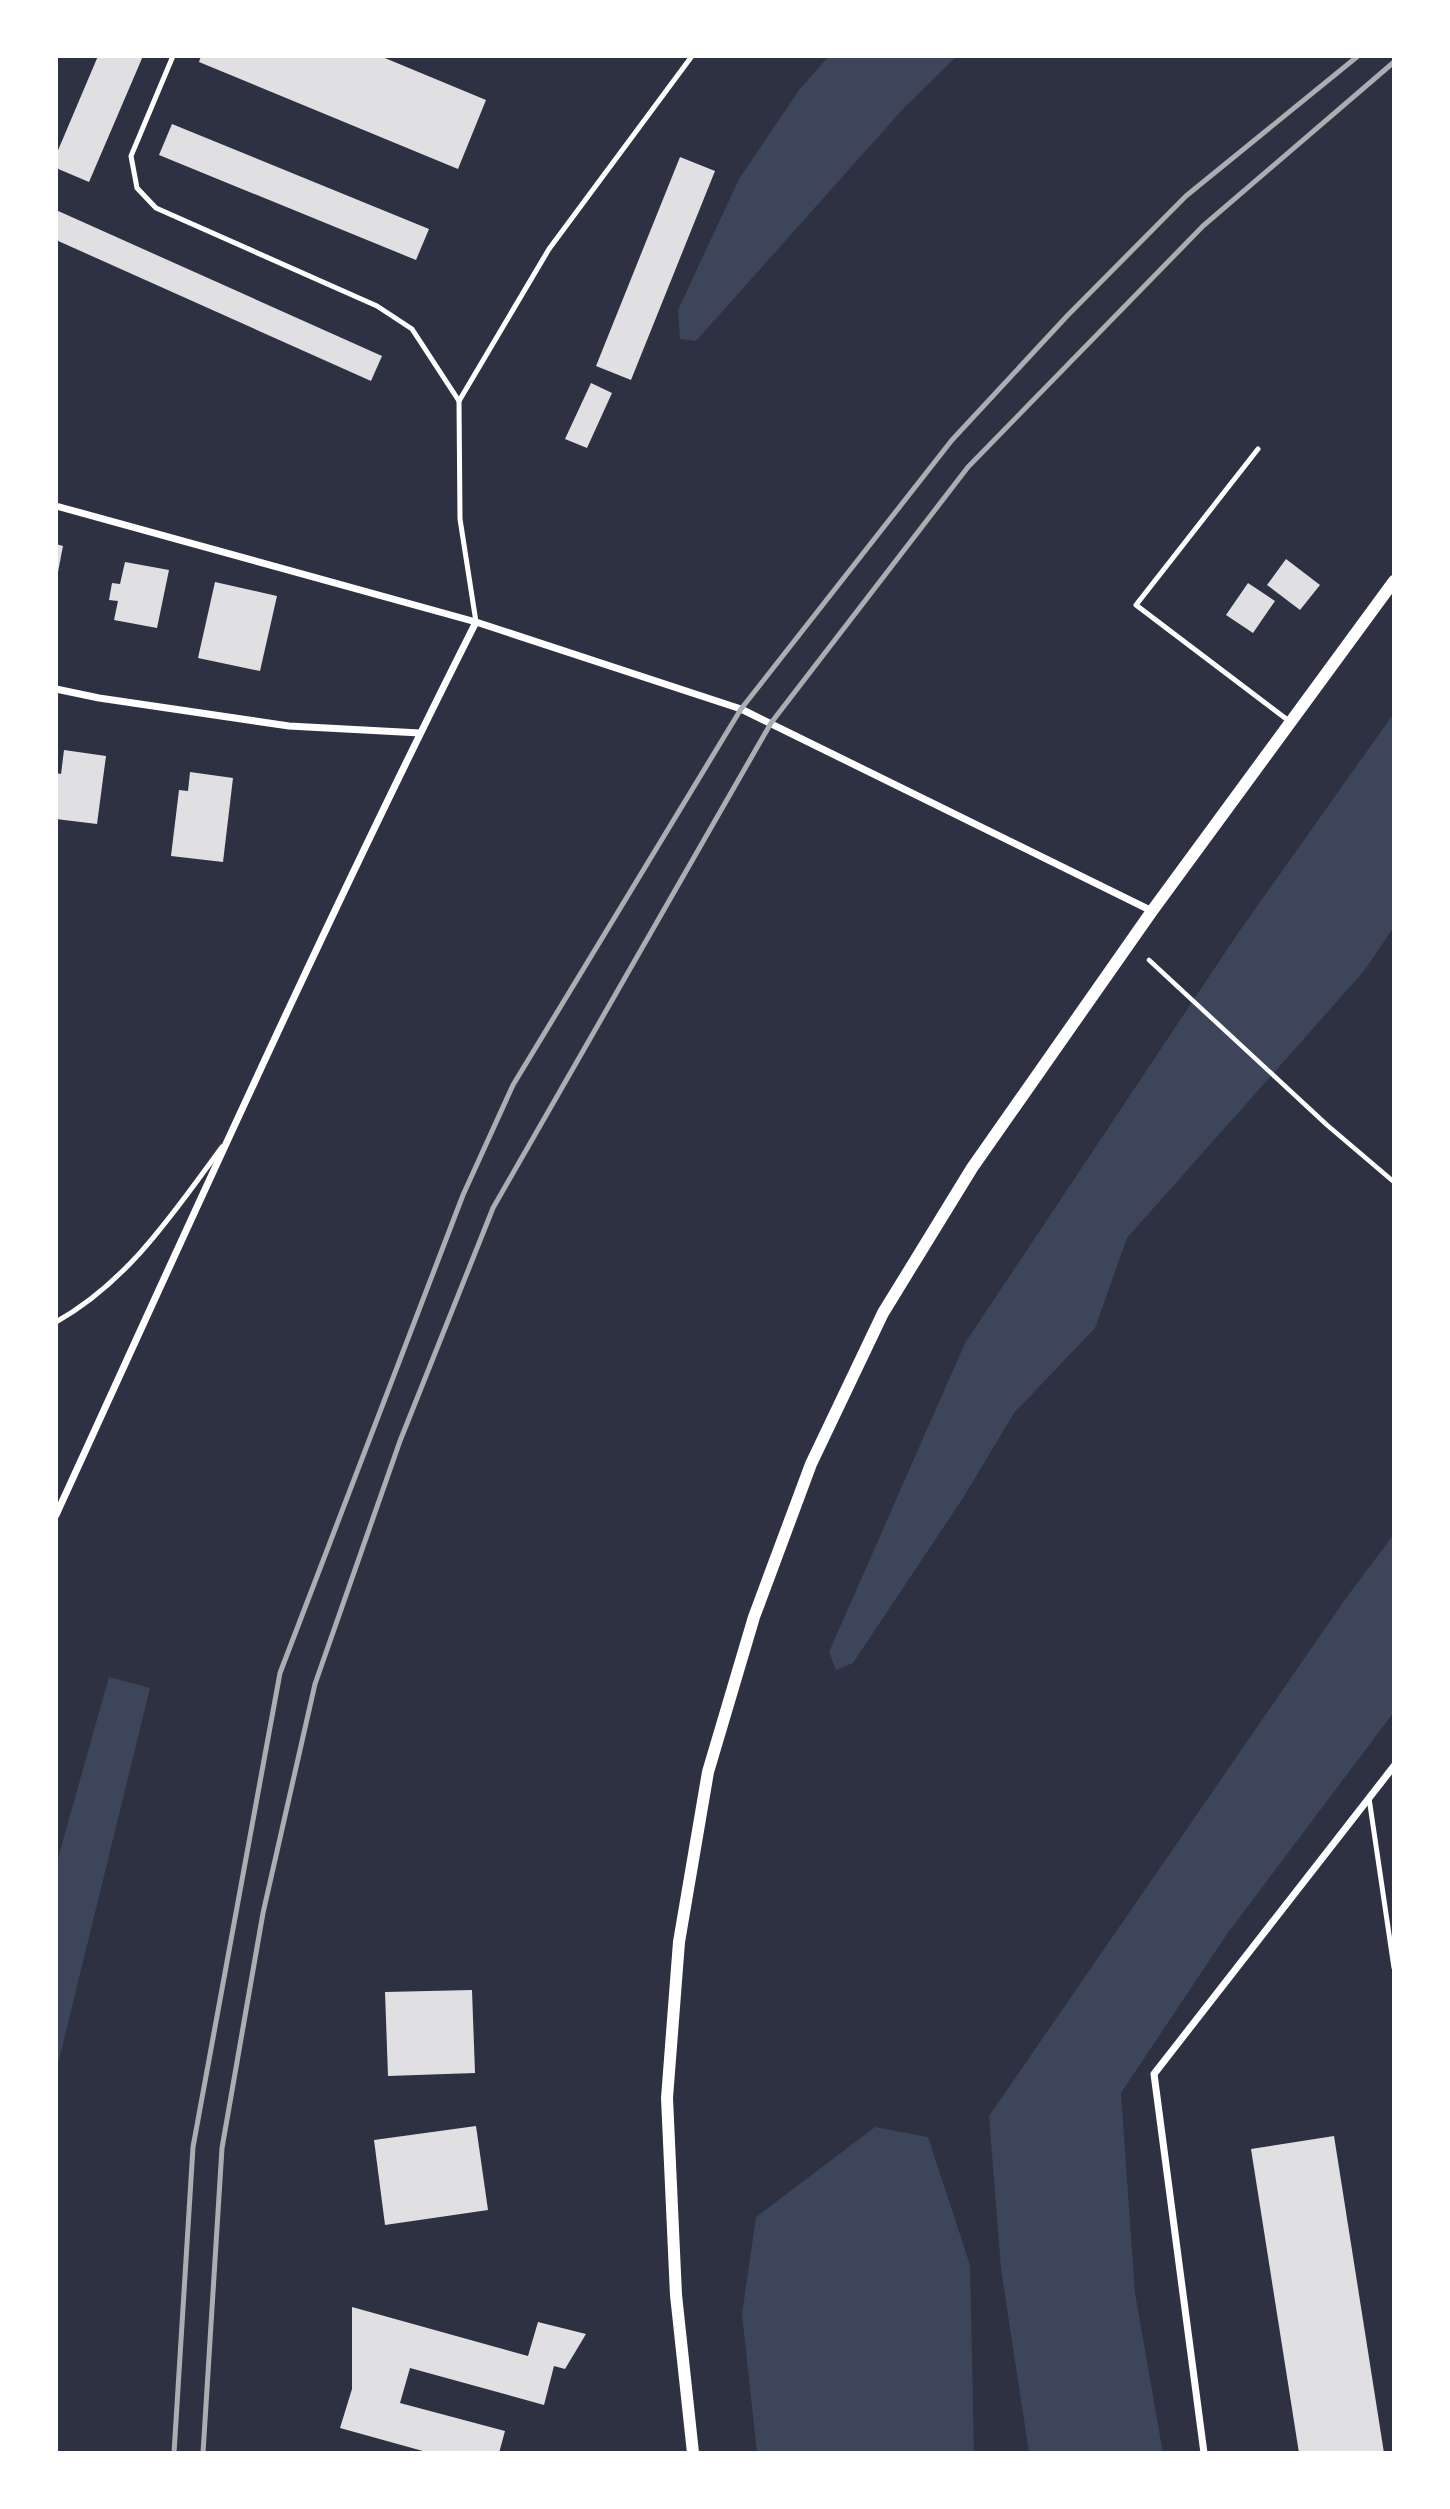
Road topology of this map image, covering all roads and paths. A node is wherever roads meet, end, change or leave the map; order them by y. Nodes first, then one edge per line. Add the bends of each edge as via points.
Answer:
1 (173, 56) edge
2 (692, 56) edge
3 (459, 401) junction
4 (1258, 449) dead end
5 (56, 506) edge
6 (1394, 581) edge
7 (476, 622) junction
8 (56, 689) edge
9 (1289, 722) junction
10 (420, 733) junction
11 (1152, 911) junction
12 (1130, 943) junction
13 (228, 1139) junction
14 (1394, 1182) edge
15 (56, 1322) edge
16 (56, 1515) edge
17 (1394, 1766) edge
18 (1369, 1798) junction
19 (1394, 1968) edge
20 (693, 2453) edge
21 (1204, 2453) edge

1 - 3 lane via 131,156 137,188 156,208 377,306 412,329
2 - 3 lane via 549,249
3 - 7 lane via 460,519
4 - 9 lane via 1136,605
5 - 7 street
6 - 9 street
7 - 10 street
7 - 11 street via 741,709
8 - 10 street via 289,726
9 - 11 street
10 - 13 street
11 - 12 street
12 - 14 path
12 - 20 street via 972,1168 883,1313 806,1477 754,1617 712,1759 679,1942 667,2098 676,2295
13 - 15 lane via 149,1246 82,1307
13 - 16 street
17 - 18 street
18 - 19 lane
18 - 21 street via 1154,2074

